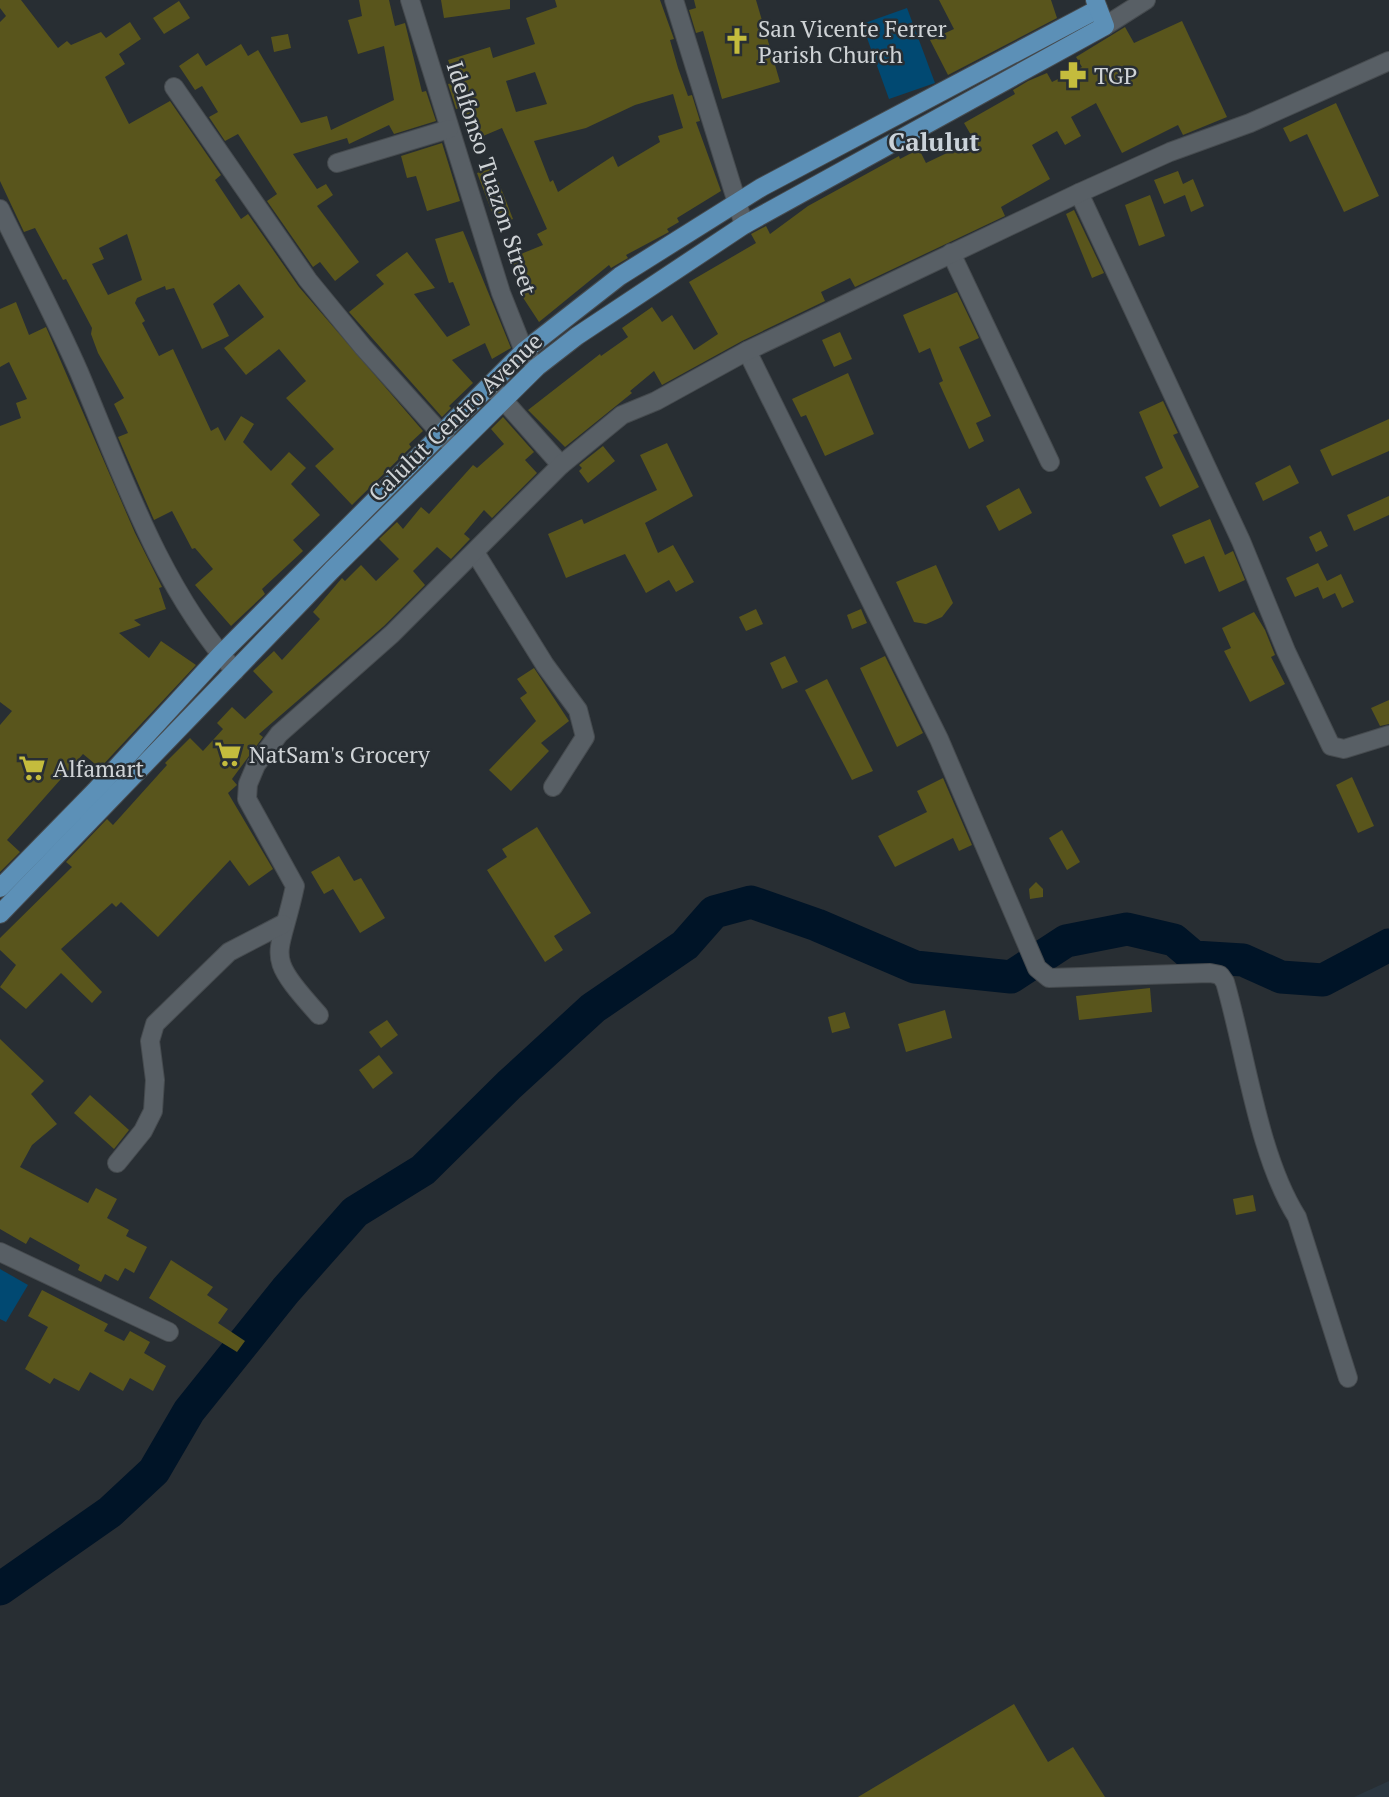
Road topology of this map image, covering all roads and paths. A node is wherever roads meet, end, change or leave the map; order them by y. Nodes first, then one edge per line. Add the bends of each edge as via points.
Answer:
1 (410, 0) edge
2 (674, 0) edge
3 (1134, 0) edge
4 (1146, 0) edge
5 (1099, 12) edge
6 (1389, 61) edge
7 (174, 87) dead end
8 (449, 129) junction
9 (337, 163) dead end
10 (1079, 193) junction
11 (738, 202) junction
12 (0, 209) edge
13 (744, 225) junction
14 (951, 253) junction
15 (524, 351) junction
16 (747, 351) junction
17 (537, 367) junction
18 (490, 385) junction
19 (502, 401) junction
20 (440, 433) junction
21 (453, 447) junction
22 (1050, 462) dead end
23 (561, 465) junction
24 (476, 554) junction
25 (220, 654) junction
26 (236, 671) junction
27 (1389, 735) edge
28 (553, 787) dead end
29 (0, 888) edge
30 (0, 914) edge
31 (283, 924) junction
32 (319, 1015) dead end
33 (117, 1163) dead end
34 (0, 1251) edge
35 (169, 1332) dead end
36 (1348, 1378) dead end

1 - 8 street, Idelfonso Tuazon Street
2 - 11 street
3 - 5 street
4 - 5 street
5 - 11 main road, Calulut Centro Avenue
5 - 13 main road, Calulut Centro Avenue
6 - 10 street
7 - 20 street via 308,280
8 - 9 street
8 - 15 street, Idelfonso Tuazon Street
10 - 14 street
10 - 27 street via 1331,746 1344,750
11 - 13 street
11 - 15 main road, Calulut Centro Avenue via 620,276
12 - 25 street via 70,352 178,594
13 - 17 main road, Calulut Centro Avenue
14 - 16 street
14 - 22 street
15 - 17 street, Idelfonso Tuazon Street
15 - 18 main road, Calulut Centro Avenue
16 - 23 street via 622,415
16 - 36 street via 939,739 1037,968 1049,978 1200,972 1220,975 1225,982 1268,1149 1297,1217
17 - 19 main road, Calulut Centro Avenue
18 - 19 street
18 - 20 main road, Calulut Centro Avenue
19 - 21 main road, Calulut Centro Avenue
19 - 23 street
20 - 21 street
20 - 25 main road, Calulut Centro Avenue
21 - 26 main road, Calulut Centro Avenue
23 - 24 street
24 - 28 street via 578,709 585,737
24 - 31 street via 279,734 256,765 247,799 295,886
25 - 26 street
25 - 29 main road, Calulut Centro Avenue
26 - 30 main road, Calulut Centro Avenue
31 - 32 street via 277,958 287,979
31 - 33 street via 229,953 155,1024 150,1041 153,1111
34 - 35 street

